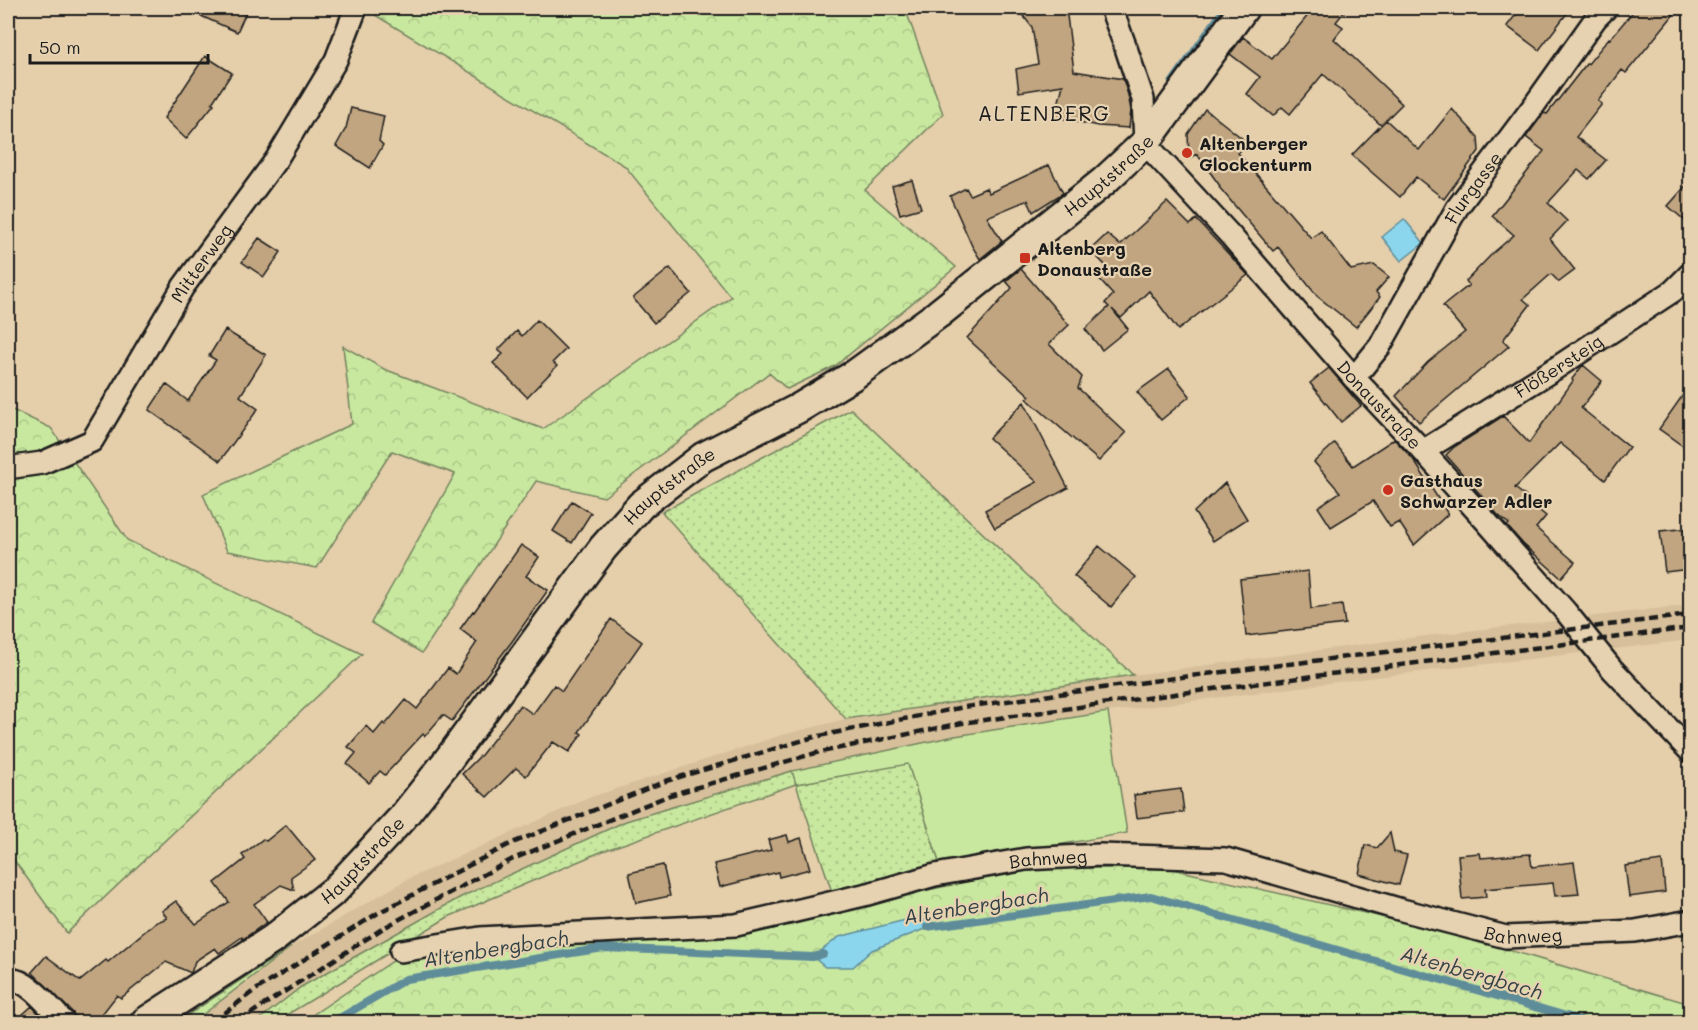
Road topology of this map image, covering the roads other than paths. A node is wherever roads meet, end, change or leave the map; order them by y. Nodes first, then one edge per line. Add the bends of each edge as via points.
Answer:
1 (356, 8) edge
2 (1110, 8) edge
3 (1244, 8) edge
4 (1606, 8) edge
5 (1145, 143) junction
6 (1690, 274) edge
7 (1354, 378) junction
8 (1423, 451) junction
9 (8, 465) edge
10 (1690, 751) edge
11 (1690, 921) edge
12 (401, 951) dead end
13 (8, 979) edge
14 (64, 1023) edge
15 (145, 1023) edge

1 - 9 street, Mitterweg via 336,60 276,160 183,287 92,441 42,463
2 - 5 street via 1143,99
3 - 5 main road, Hauptstraße
4 - 7 street, Flurgasse via 1457,207 1380,346
5 - 7 street, Donaustraße
5 - 15 main road, Hauptstraße via 1103,182 938,314 854,375 703,457 641,505 603,548 448,760 402,818 342,882 273,939
6 - 8 street, Flößersteig via 1673,291
7 - 8 street, Donaustraße
8 - 10 street, Donaustraße via 1612,669
11 - 12 street, Bahnweg via 1635,931 1506,937 1226,859 1100,855 1026,859 935,875 736,925 480,938
13 - 14 street via 16,979 36,993

